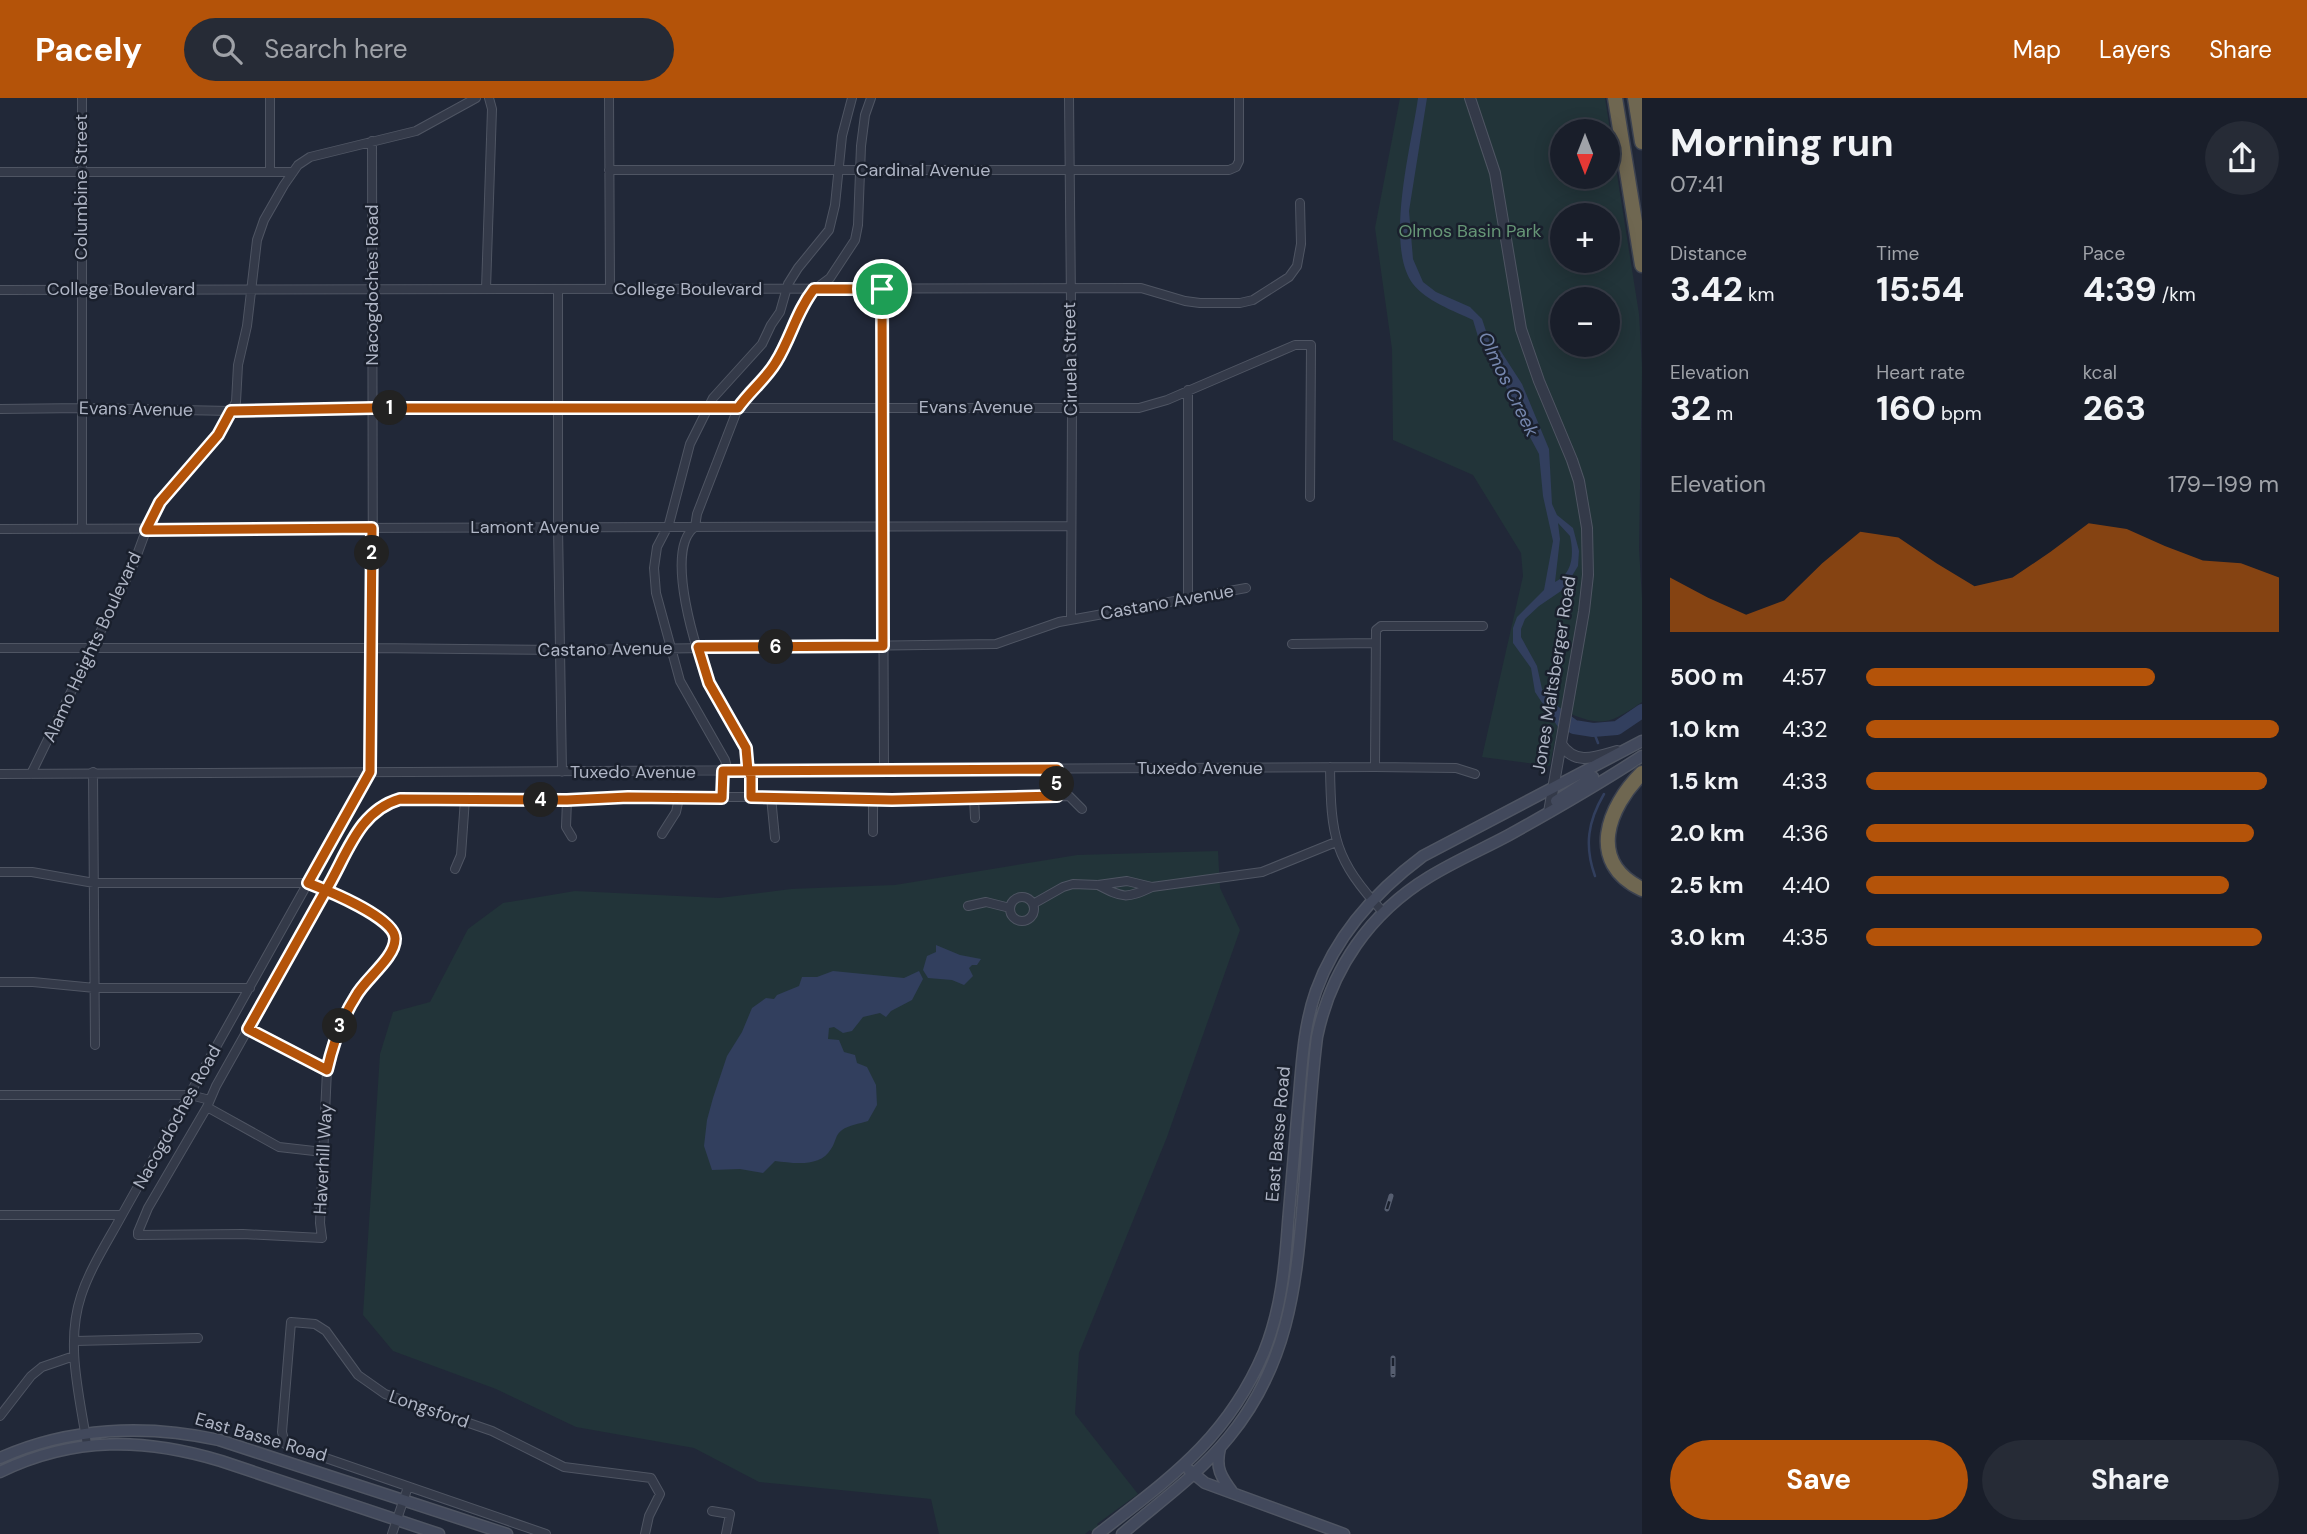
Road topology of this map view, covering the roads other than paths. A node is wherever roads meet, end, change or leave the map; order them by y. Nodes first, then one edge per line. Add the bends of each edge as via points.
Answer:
1 (82, 98) edge
2 (270, 98) edge
3 (476, 98) edge
4 (489, 98) edge
5 (609, 98) edge
6 (852, 98) edge
7 (871, 98) edge
8 (1069, 98) edge
9 (1239, 98) edge
10 (1470, 98) edge
11 (1615, 98) edge
12 (1635, 98) edge
13 (372, 141) junction
14 (1642, 142) edge
15 (860, 169) junction
16 (609, 170) junction
17 (837, 170) junction
18 (1069, 170) junction
19 (82, 171) junction
20 (270, 171) junction
21 (0, 172) edge
22 (293, 172) junction
23 (1300, 203) dead end
24 (1642, 265) edge
25 (81, 288) junction
26 (372, 289) junction
27 (486, 289) junction
28 (558, 289) junction
29 (610, 289) junction
30 (786, 289) junction
31 (814, 289) junction
32 (882, 289) junction
33 (1069, 289) junction
34 (0, 290) edge
35 (252, 290) junction
36 (1188, 390) junction
37 (1072, 407) junction
38 (82, 408) junction
39 (372, 408) junction
40 (708, 408) junction
41 (738, 408) junction
42 (883, 408) junction
43 (0, 409) edge
44 (558, 409) junction
45 (231, 411) junction
46 (1310, 497) dead end
47 (1070, 526) junction
48 (558, 527) junction
49 (667, 527) junction
50 (695, 527) junction
51 (882, 527) junction
52 (82, 528) junction
53 (372, 528) junction
54 (0, 529) edge
55 (146, 530) junction
56 (1246, 588) dead end
57 (1188, 598) junction
58 (1071, 620) junction
59 (1483, 626) dead end
60 (1375, 643) junction
61 (1292, 644) dead end
62 (883, 646) junction
63 (673, 647) junction
64 (698, 647) junction
65 (0, 648) edge
66 (94, 648) junction
67 (373, 648) junction
68 (560, 650) junction
69 (1561, 743) junction
70 (1639, 745) edge
71 (1642, 756) edge
72 (1330, 767) junction
73 (1375, 767) junction
74 (884, 769) junction
75 (1057, 769) junction
76 (725, 771) junction
77 (748, 771) junction
78 (93, 772) junction
79 (370, 772) junction
80 (562, 772) junction
81 (1642, 773) edge
82 (0, 774) edge
83 (31, 774) junction
84 (1475, 774) dead end
85 (1554, 787) junction
86 (1057, 796) junction
87 (751, 797) junction
88 (771, 797) junction
89 (974, 797) junction
90 (678, 798) junction
91 (722, 798) junction
92 (465, 799) junction
93 (567, 800) junction
94 (873, 800) junction
95 (1082, 809) dead end
96 (1549, 812) junction
97 (975, 818) dead end
98 (873, 832) dead end
99 (662, 834) dead end
100 (572, 837) dead end
101 (775, 838) dead end
102 (1336, 842) junction
103 (455, 869) dead end
104 (0, 872) edge
105 (94, 883) junction
106 (308, 883) junction
107 (1098, 885) junction
108 (1152, 887) junction
109 (1642, 888) edge
110 (326, 890) junction
111 (1373, 901) junction
112 (1033, 904) junction
113 (968, 906) dead end
114 (1010, 908) junction
115 (1383, 912) junction
116 (0, 982) edge
117 (95, 988) junction
118 (250, 988) junction
119 (248, 1029) junction
120 (95, 1045) dead end
121 (1302, 1065) junction
122 (1314, 1066) junction
123 (327, 1070) junction
124 (0, 1095) edge
125 (190, 1095) junction
126 (209, 1103) junction
127 (323, 1152) junction
128 (0, 1215) edge
129 (122, 1215) junction
130 (198, 1338) dead end
131 (75, 1341) junction
132 (74, 1356) junction
133 (0, 1416) edge
134 (86, 1439) junction
135 (1220, 1447) junction
136 (0, 1458) edge
137 (1184, 1466) junction
138 (0, 1472) edge
139 (1194, 1475) junction
140 (408, 1487) junction
141 (1233, 1493) junction
142 (403, 1500) junction
143 (712, 1511) dead end
144 (397, 1520) junction
145 (392, 1534) edge
146 (439, 1534) edge
147 (507, 1534) edge
148 (546, 1534) edge
149 (645, 1534) edge
150 (726, 1534) edge
151 (1098, 1534) edge
152 (1122, 1534) edge
153 (1345, 1534) edge

1 - 19 street, Columbine Street
2 - 20 street
3 - 13 street, Alamo Heights Boulevard via 416,131
4 - 27 street
5 - 16 street
6 - 17 street
7 - 15 street
8 - 18 street, Ciruela Street
9 - 18 street, Cardinal Avenue via 1236,167
10 - 69 street, Jones Maltsberger Road via 1495,173 1521,330 1572,460 1584,505 1588,575
11 - 24 highway
12 - 14 highway
13 - 22 street, Alamo Heights Boulevard via 310,157
13 - 26 street, Nacogdoches Road
15 - 17 street, Cardinal Avenue
15 - 18 street, Cardinal Avenue
15 - 31 street via 855,240 830,278
16 - 17 street, Cardinal Avenue
16 - 29 street
17 - 30 street via 830,229
18 - 33 street, Ciruela Street
19 - 20 street
19 - 21 street
19 - 25 street, Columbine Street
20 - 22 street
22 - 35 street, Alamo Heights Boulevard via 257,240
23 - 33 street, College Boulevard via 1297,266 1253,300 1200,303 1141,288
25 - 34 street, College Boulevard
25 - 35 street, College Boulevard
25 - 38 street, Columbine Street
26 - 27 street, College Boulevard
26 - 35 street, College Boulevard
26 - 39 street, Nacogdoches Road
27 - 28 street, College Boulevard
28 - 29 street, College Boulevard
28 - 44 street
29 - 30 street, College Boulevard
30 - 31 street, College Boulevard
30 - 40 street via 780,312 762,344 716,392
31 - 32 street, College Boulevard
31 - 41 street via 802,304 776,362
32 - 33 street, College Boulevard
32 - 42 street
33 - 37 street, Ciruela Street
35 - 45 street, Alamo Heights Boulevard
36 - 37 street, Evans Avenue via 1139,408
36 - 46 street, Evans Avenue via 1295,345 1311,345
36 - 57 street
37 - 42 street, Evans Avenue
37 - 47 street, Ciruela Street
38 - 43 street, Evans Avenue
38 - 45 street, Evans Avenue
38 - 52 street, Columbine Street
39 - 44 street, Evans Avenue
39 - 45 street, Evans Avenue
39 - 53 street, Nacogdoches Road
40 - 41 street, Evans Avenue
40 - 44 street, Evans Avenue
40 - 49 street via 690,444
41 - 42 street, Evans Avenue
41 - 50 street
42 - 51 street
44 - 48 street
45 - 55 street, Alamo Heights Boulevard via 218,435 160,502
47 - 51 street, Lamont Avenue
47 - 58 street, Ciruela Street
48 - 49 street, Lamont Avenue
48 - 53 street, Lamont Avenue
48 - 68 street
49 - 50 street, Lamont Avenue
49 - 63 street via 654,568 659,607
50 - 51 street, Lamont Avenue
50 - 64 street via 682,552 681,572
51 - 62 street
52 - 54 street, Lamont Avenue
52 - 55 street, Lamont Avenue
53 - 55 street, Lamont Avenue
53 - 67 street, Nacogdoches Road
55 - 66 street, Alamo Heights Boulevard
56 - 57 street, Castano Avenue
57 - 58 street, Castano Avenue
58 - 62 street, Castano Avenue via 996,644
59 - 60 street via 1381,626
60 - 61 street
60 - 73 street
62 - 64 street, Castano Avenue
62 - 74 street
63 - 64 street, Castano Avenue
63 - 68 street, Castano Avenue
63 - 76 street via 680,681 725,760
64 - 77 street via 709,683 746,748
65 - 66 street, Castano Avenue
66 - 67 street, Castano Avenue
66 - 83 street, Alamo Heights Boulevard
67 - 68 street, Castano Avenue
67 - 79 street, Nacogdoches Road
68 - 80 street
69 - 70 street via 1571,756 1586,758
69 - 85 street, Jones Maltsberger Road
70 - 85 main road, East Basse Road
70 - 96 main road via 1568,792
71 - 96 main road
72 - 73 street, Tuxedo Avenue
72 - 75 street, Tuxedo Avenue
72 - 102 street
73 - 84 street, Tuxedo Avenue via 1456,768
74 - 75 street, Tuxedo Avenue
74 - 77 street, Tuxedo Avenue
75 - 86 street
76 - 77 street, Tuxedo Avenue
76 - 80 street, Tuxedo Avenue
76 - 91 street
77 - 87 street
78 - 79 street, Tuxedo Avenue
78 - 83 street, Tuxedo Avenue
78 - 105 street
79 - 80 street, Tuxedo Avenue
79 - 106 street, Nacogdoches Road
81 - 109 highway via 1614,808 1608,836 1620,873
82 - 83 street, Tuxedo Avenue
85 - 96 street, Jones Maltsberger Road
85 - 111 main road, East Basse Road via 1423,856 1391,880
86 - 89 street
86 - 95 street via 1069,796
87 - 88 street
87 - 91 street
88 - 94 street
88 - 101 street
89 - 94 street
89 - 97 street
90 - 91 street
90 - 93 street
90 - 99 street via 676,812
92 - 93 street
92 - 103 street via 461,855
92 - 110 street via 400,799 374,811 363,822
93 - 100 street via 566,827
94 - 98 street
96 - 115 main road, East Basse Road via 1430,877
102 - 108 street via 1262,872
102 - 111 street via 1351,875
104 - 105 street via 32,872
105 - 106 street
105 - 117 street
106 - 110 street, Haverhill Way
106 - 118 street, Nacogdoches Road
107 - 108 street via 1127,881
107 - 108 street via 1124,897
107 - 112 street via 1063,887
110 - 119 street
110 - 123 street, Haverhill Way via 384,920 396,939 393,950 346,1012
111 - 115 street
111 - 121 main road, East Basse Road via 1342,938 1326,968 1311,1005
112 - 114 street via 1019,897
112 - 114 street via 1033,915 1023,922 1012,917
113 - 114 street via 986,902
115 - 122 main road, East Basse Road via 1356,944 1335,981 1320,1023
116 - 117 street
117 - 118 street
117 - 120 street
118 - 125 street, Nacogdoches Road
119 - 123 street
119 - 126 street
121 - 122 main road
121 - 137 main road, East Basse Road via 1284,1272 1275,1323 1229,1415
122 - 135 main road, East Basse Road via 1290,1311 1259,1392
123 - 127 street, Haverhill Way
124 - 125 street
125 - 126 street
125 - 129 street, Nacogdoches Road
126 - 127 street via 279,1147
126 - 127 street, Haverhill Way via 148,1208 138,1235 322,1238
128 - 129 street
129 - 131 street, Nacogdoches Road via 85,1287
130 - 131 street
131 - 132 street, Nacogdoches Road
132 - 133 street via 41,1367
132 - 134 street, Nacogdoches Road
134 - 136 main road, East Basse Road via 30,1446
134 - 138 main road, East Basse Road
134 - 142 main road, East Basse Road via 152,1430 207,1437
134 - 144 main road, East Basse Road via 190,1452
135 - 139 main road, East Basse Road
135 - 141 main road via 1218,1472
137 - 139 main road
137 - 151 main road, East Basse Road
139 - 141 main road
139 - 152 main road, East Basse Road
140 - 142 street
140 - 148 street, Longsford
140 - 149 street, Longsford via 285,1444 282,1432 291,1322 314,1324 326,1331 351,1368 385,1394 492,1431 564,1467 651,1478 660,1494
141 - 153 main road
142 - 144 street
142 - 147 main road, East Basse Road
143 - 150 street via 730,1514
144 - 145 street
144 - 146 main road, East Basse Road

